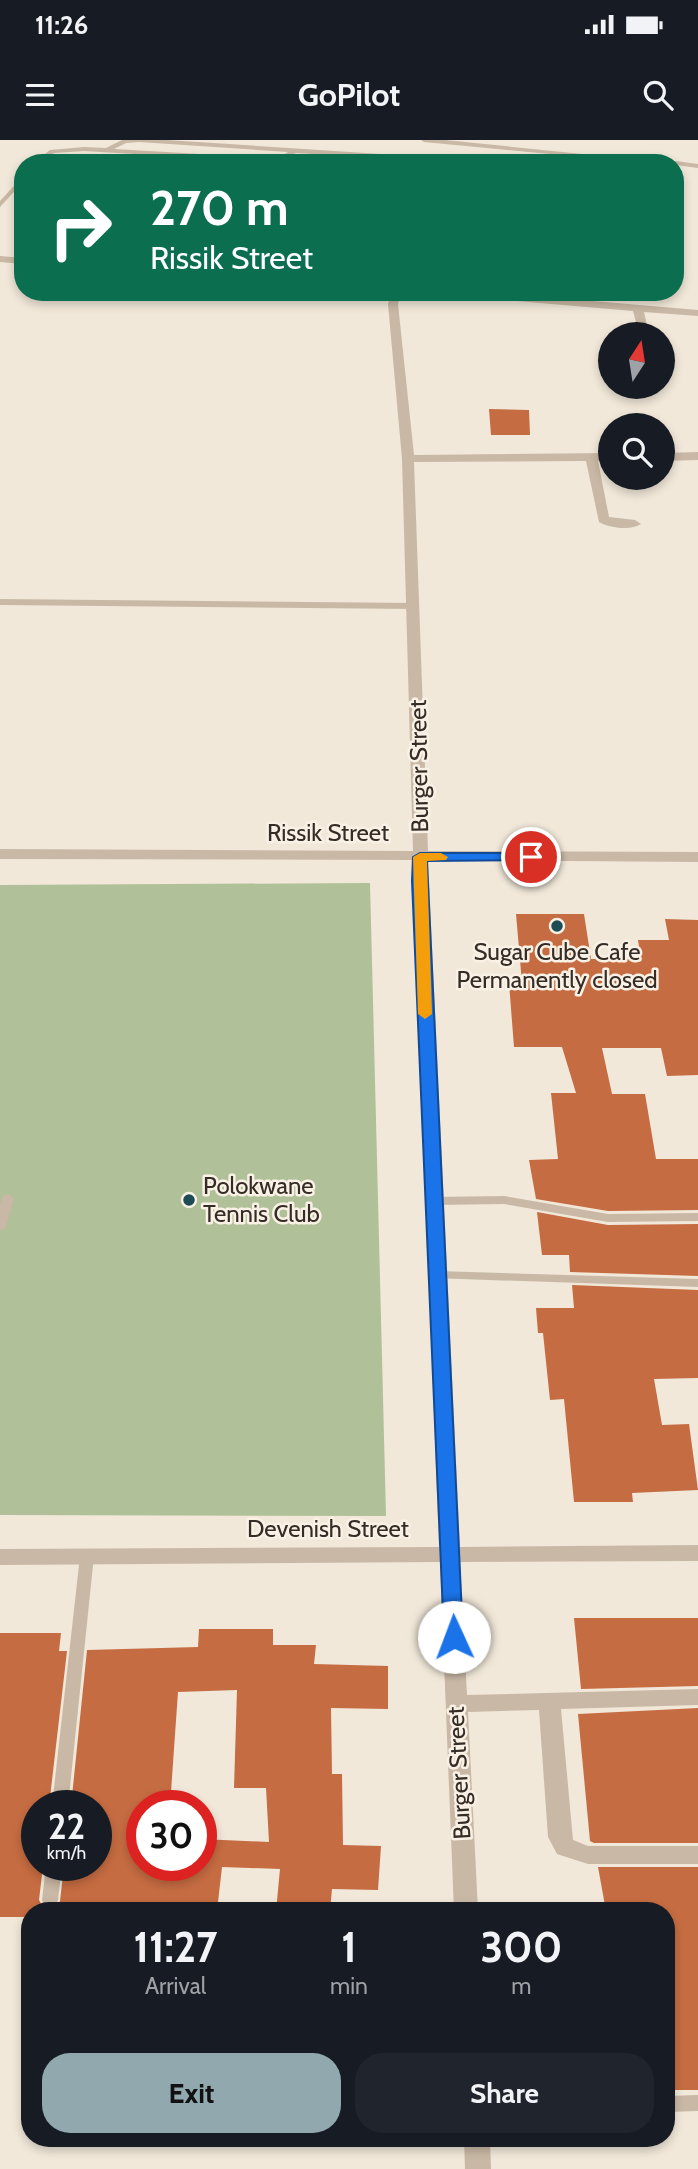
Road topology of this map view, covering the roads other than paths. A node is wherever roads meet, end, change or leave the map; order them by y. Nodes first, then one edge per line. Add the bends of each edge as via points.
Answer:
1 (424, 140) edge
2 (108, 150) junction
3 (295, 150) junction
4 (44, 154) edge
5 (172, 154) edge
6 (289, 154) edge
7 (341, 154) edge
8 (573, 154) edge
9 (14, 189) edge
10 (0, 205) edge
11 (394, 301) edge
12 (555, 301) edge
13 (638, 308) junction
14 (698, 313) edge
15 (641, 322) edge
16 (698, 456) edge
17 (591, 457) junction
18 (598, 457) edge
19 (675, 457) edge
20 (408, 458) junction
21 (635, 524) dead end
22 (0, 602) edge
23 (414, 606) junction
24 (0, 855) edge
25 (420, 857) junction
26 (698, 857) edge
27 (8, 1198) dead end
28 (434, 1201) junction
29 (698, 1217) edge
30 (0, 1227) edge
31 (437, 1275) junction
32 (698, 1283) edge
33 (698, 1553) edge
34 (450, 1554) junction
35 (87, 1556) junction
36 (0, 1557) edge
37 (698, 1697) edge
38 (549, 1702) junction
39 (456, 1704) junction
40 (62, 1790) edge
41 (698, 1855) edge
42 (52, 1881) edge
43 (50, 1900) dead end
44 (466, 1902) edge
45 (675, 2104) edge
46 (698, 2104) edge
47 (477, 2147) edge
48 (478, 2169) edge

1 - 8 lane
2 - 3 lane via 139,140
2 - 4 lane
2 - 5 lane
3 - 6 lane
3 - 7 lane
9 - 10 lane
11 - 20 street, Burger Street
12 - 13 street
13 - 14 street
13 - 15 street
16 - 19 street
17 - 18 street
17 - 20 street
17 - 21 street via 603,519
20 - 23 street, Burger Street
22 - 23 lane
23 - 25 street, Burger Street
24 - 25 street, Rissik Street
25 - 26 street, Rissik Street
25 - 28 street, Burger Street
27 - 30 lane
28 - 29 lane via 504,1200 608,1218
28 - 31 street, Burger Street
31 - 32 lane
31 - 34 street, Burger Street
33 - 34 street, Devenish Street
34 - 35 street, Devenish Street
34 - 39 street, Burger Street
35 - 36 street, Devenish Street
35 - 40 lane
37 - 38 street
38 - 39 street
38 - 41 street via 560,1837 565,1847 588,1855
39 - 44 street, Burger Street
42 - 43 lane
45 - 46 lane
47 - 48 street

